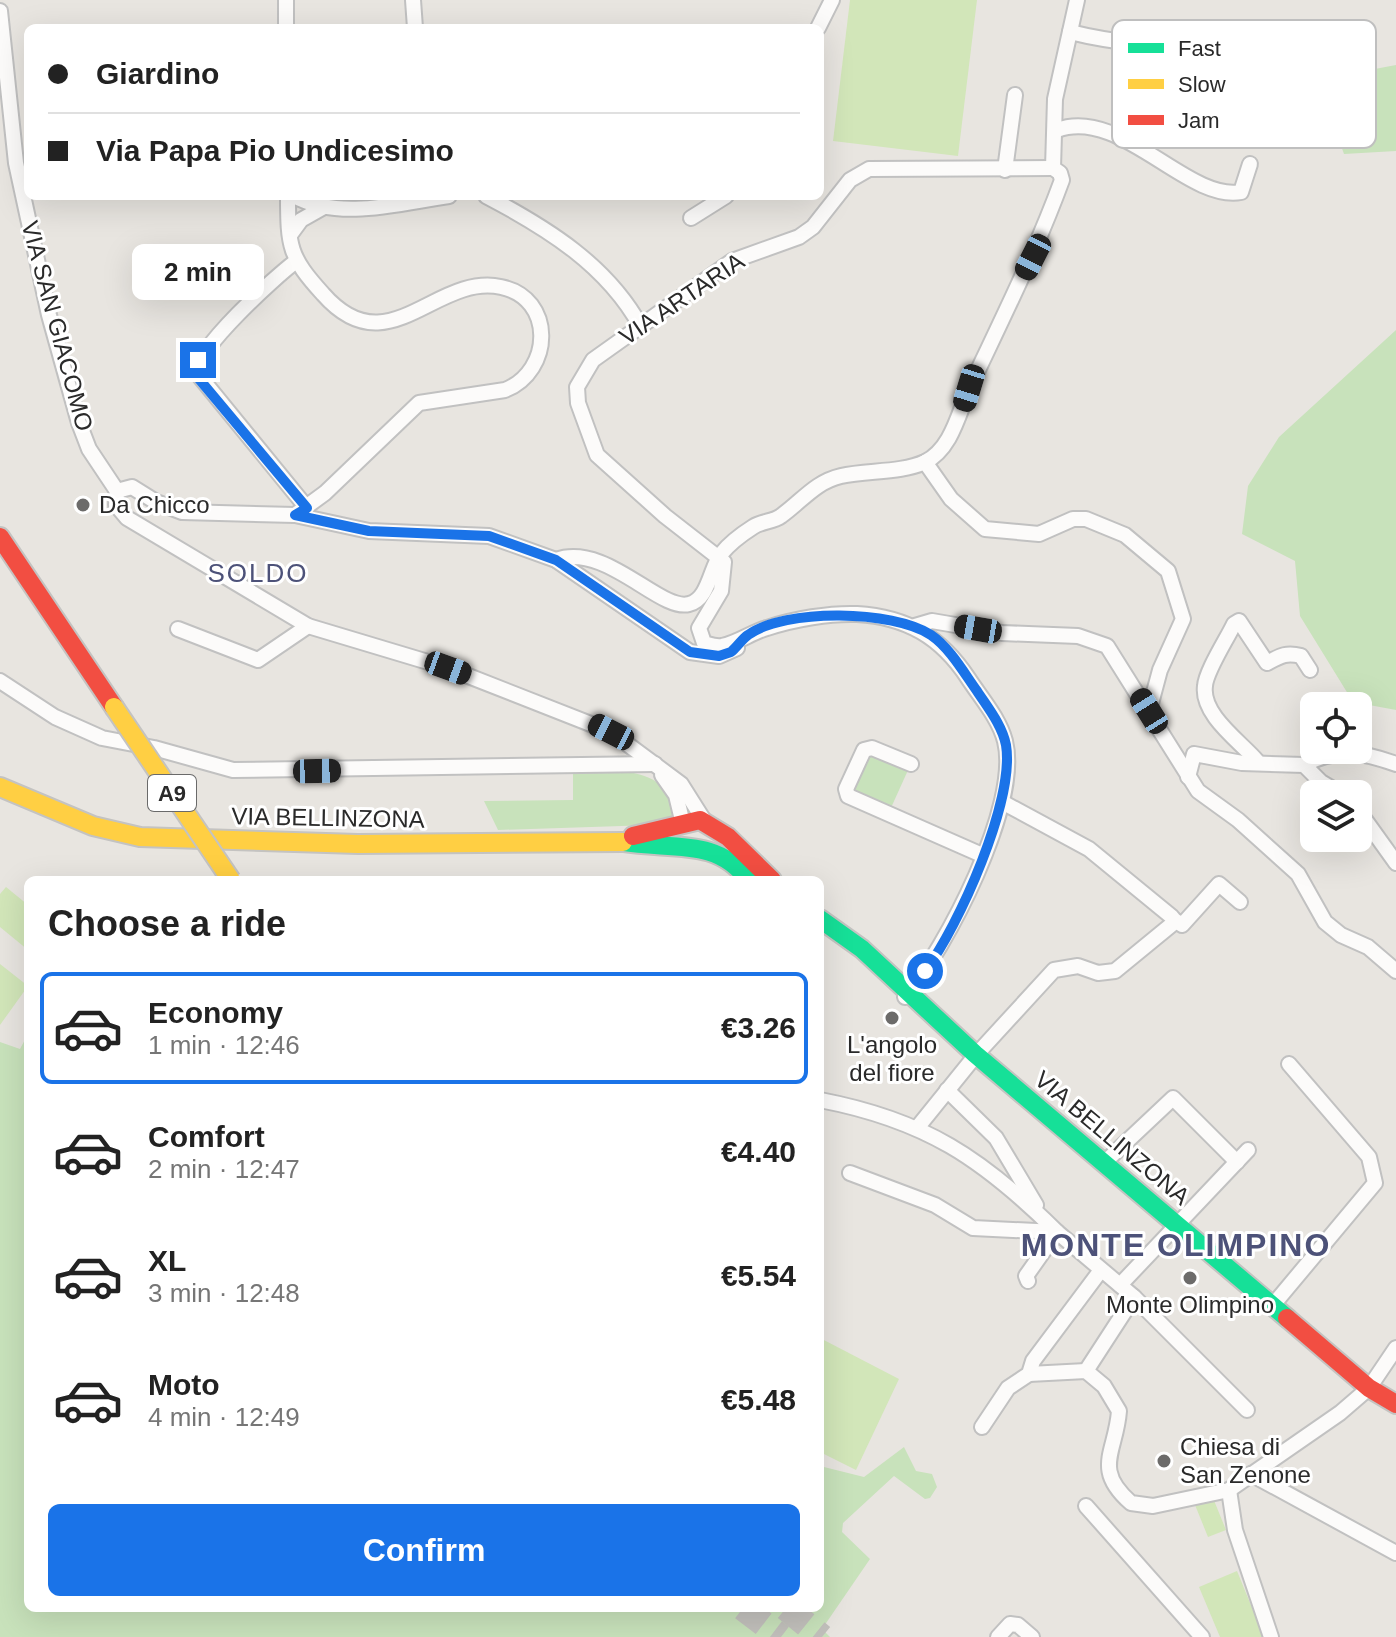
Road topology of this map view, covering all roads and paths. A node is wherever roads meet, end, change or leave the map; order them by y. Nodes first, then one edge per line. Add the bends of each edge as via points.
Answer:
1 (286, 0) edge
2 (413, 0) edge
3 (832, 0) edge
4 (1077, 0) edge
5 (0, 11) edge
6 (286, 24) edge
7 (415, 24) edge
8 (820, 24) edge
9 (1070, 32) junction
10 (1112, 40) edge
11 (1015, 95) dead end
12 (1057, 130) junction
13 (1112, 135) edge
14 (1136, 148) edge
15 (1250, 164) dead end
16 (1053, 168) junction
17 (1005, 170) junction
18 (24, 200) edge
19 (24, 200) edge
20 (288, 200) edge
21 (305, 200) edge
22 (421, 200) edge
23 (494, 200) edge
24 (720, 200) edge
25 (324, 207) junction
26 (691, 218) dead end
27 (290, 235) junction
28 (295, 262) junction
29 (641, 327) junction
30 (925, 462) junction
31 (117, 491) junction
32 (301, 511) junction
33 (0, 537) edge
34 (719, 556) junction
35 (556, 560) junction
36 (0, 567) edge
37 (308, 626) junction
38 (915, 626) junction
39 (178, 629) dead end
40 (747, 635) junction
41 (1310, 670) dead end
42 (0, 681) edge
43 (1149, 711) junction
44 (1372, 748) edge
45 (1396, 754) edge
46 (1372, 757) edge
47 (1300, 759) edge
48 (1257, 761) junction
49 (655, 764) junction
50 (911, 764) dead end
51 (1396, 764) edge
52 (1188, 777) junction
53 (0, 787) edge
54 (1002, 802) junction
55 (705, 822) junction
56 (683, 824) junction
57 (1372, 830) edge
58 (616, 841) junction
59 (689, 847) junction
60 (982, 855) junction
61 (1396, 863) edge
62 (207, 876) edge
63 (228, 876) edge
64 (745, 876) edge
65 (768, 876) edge
66 (1240, 902) dead end
67 (1172, 917) dead end
68 (824, 922) edge
69 (824, 941) edge
70 (1396, 971) edge
71 (907, 996) junction
72 (976, 1055) junction
73 (1289, 1064) dead end
74 (947, 1090) junction
75 (824, 1101) edge
76 (917, 1128) junction
77 (1248, 1150) dead end
78 (1105, 1162) junction
79 (1237, 1162) junction
80 (850, 1173) dead end
81 (1044, 1219) junction
82 (1176, 1224) junction
83 (1057, 1232) junction
84 (1101, 1270) junction
85 (1028, 1281) dead end
86 (1120, 1285) junction
87 (1134, 1297) junction
88 (1273, 1305) junction
89 (1396, 1348) edge
90 (1086, 1371) junction
91 (1029, 1374) junction
92 (1369, 1388) junction
93 (1396, 1404) edge
94 (1247, 1410) dead end
95 (982, 1427) dead end
96 (1251, 1474) junction
97 (1229, 1490) junction
98 (1086, 1506) dead end
99 (1396, 1553) edge
100 (998, 1637) edge
101 (1032, 1637) edge
102 (1202, 1637) edge
103 (1271, 1637) edge

1 - 6 street
2 - 7 street
3 - 8 street
4 - 9 street
5 - 19 street, VIA SAN GIACOMO
9 - 10 street
9 - 12 street via 1055,99
11 - 17 street
12 - 13 street via 1098,128
12 - 16 street
14 - 15 street via 1218,191 1241,192
16 - 17 street, VIA ARTARIA
16 - 30 street via 1062,180 1033,257 969,388 960,419
17 - 29 street, VIA ARTARIA via 888,167 859,173 799,237 732,261
18 - 31 street, VIA SAN GIACOMO via 79,423
20 - 27 street
21 - 25 street
22 - 25 street via 366,208
23 - 29 street via 587,261 615,286
24 - 26 street
25 - 27 street via 301,220
27 - 28 street
28 - 32 street via 263,288 205,352 196,372
28 - 32 street via 332,304 360,322 390,320 490,286 526,300 541,338 537,362 518,385 419,403
29 - 34 street, VIA ARTARIA via 606,350 582,376 577,387 580,416 597,455
30 - 34 street via 820,483 778,518 755,525
30 - 43 street via 951,499 985,529 1039,534 1086,519 1125,535 1168,571 1183,619 1152,691
31 - 32 street via 132,487 182,512
31 - 37 street, VIA SAN GIACOMO via 114,501 127,518
32 - 35 street via 369,531 489,536
33 - 63 main road, A9, bridge
34 - 35 street via 701,596 685,605 594,560 579,555
34 - 40 street via 724,582 699,633 704,643 715,646
35 - 40 street via 690,652 719,656
36 - 62 main road, A9
37 - 39 street via 258,660
37 - 49 street via 448,668 597,724
38 - 40 street via 854,614 793,621
38 - 43 street via 932,621 1099,641
38 - 54 street via 934,637 960,666 999,725 1008,769
41 - 48 street via 1301,656 1293,654 1267,663 1239,621 1234,624 1204,686 1219,722
42 - 49 street via 55,717 102,738 233,770
43 - 52 street
44 - 45 street
46 - 51 street
47 - 48 street
48 - 52 street via 1194,754
49 - 55 street via 681,784
49 - 56 street via 676,795
50 - 60 street via 872,748 864,750 846,789 848,796
52 - 70 street via 1298,874 1325,922
53 - 58 main road, VIA BELLINZONA via 93,826 140,837 358,844
54 - 60 street
54 - 67 street via 1089,849
55 - 56 main road, VIA BELLINZONA
55 - 65 main road
56 - 58 main road, VIA BELLINZONA
56 - 59 main road
57 - 61 street
58 - 59 main road, VIA BELLINZONA
59 - 64 main road, VIA BELLINZONA via 729,857
60 - 71 street via 937,955
66 - 72 street via 1219,884 1182,925 1176,921 1115,971 1098,973 1078,966 1054,970
68 - 71 main road, VIA BELLINZONA via 849,938
69 - 71 main road, VIA BELLINZONA
71 - 72 main road, VIA BELLINZONA
72 - 74 street
72 - 78 main road, VIA BELLINZONA
73 - 88 street via 1369,1157 1375,1183
74 - 76 street
74 - 81 street via 996,1138
75 - 76 street
76 - 81 street via 957,1147
77 - 79 street
78 - 79 street via 1173,1098
78 - 82 main road, VIA BELLINZONA
79 - 82 street
80 - 83 street via 935,1205 973,1228
81 - 83 street
82 - 86 street
82 - 88 main road, VIA BELLINZONA
83 - 84 street
83 - 85 street via 1026,1276
84 - 86 street
84 - 91 street via 1033,1361
86 - 87 street
87 - 90 street
87 - 94 street
88 - 92 main road, VIA BELLINZONA
89 - 92 street
90 - 91 street
90 - 97 street via 1116,1401 1109,1471 1131,1503 1153,1506
91 - 95 street via 1008,1388
92 - 93 main road, VIA BELLINZONA
92 - 96 street
96 - 97 street
96 - 99 street
97 - 103 street via 1235,1530
98 - 102 street
100 - 101 street via 1010,1624

